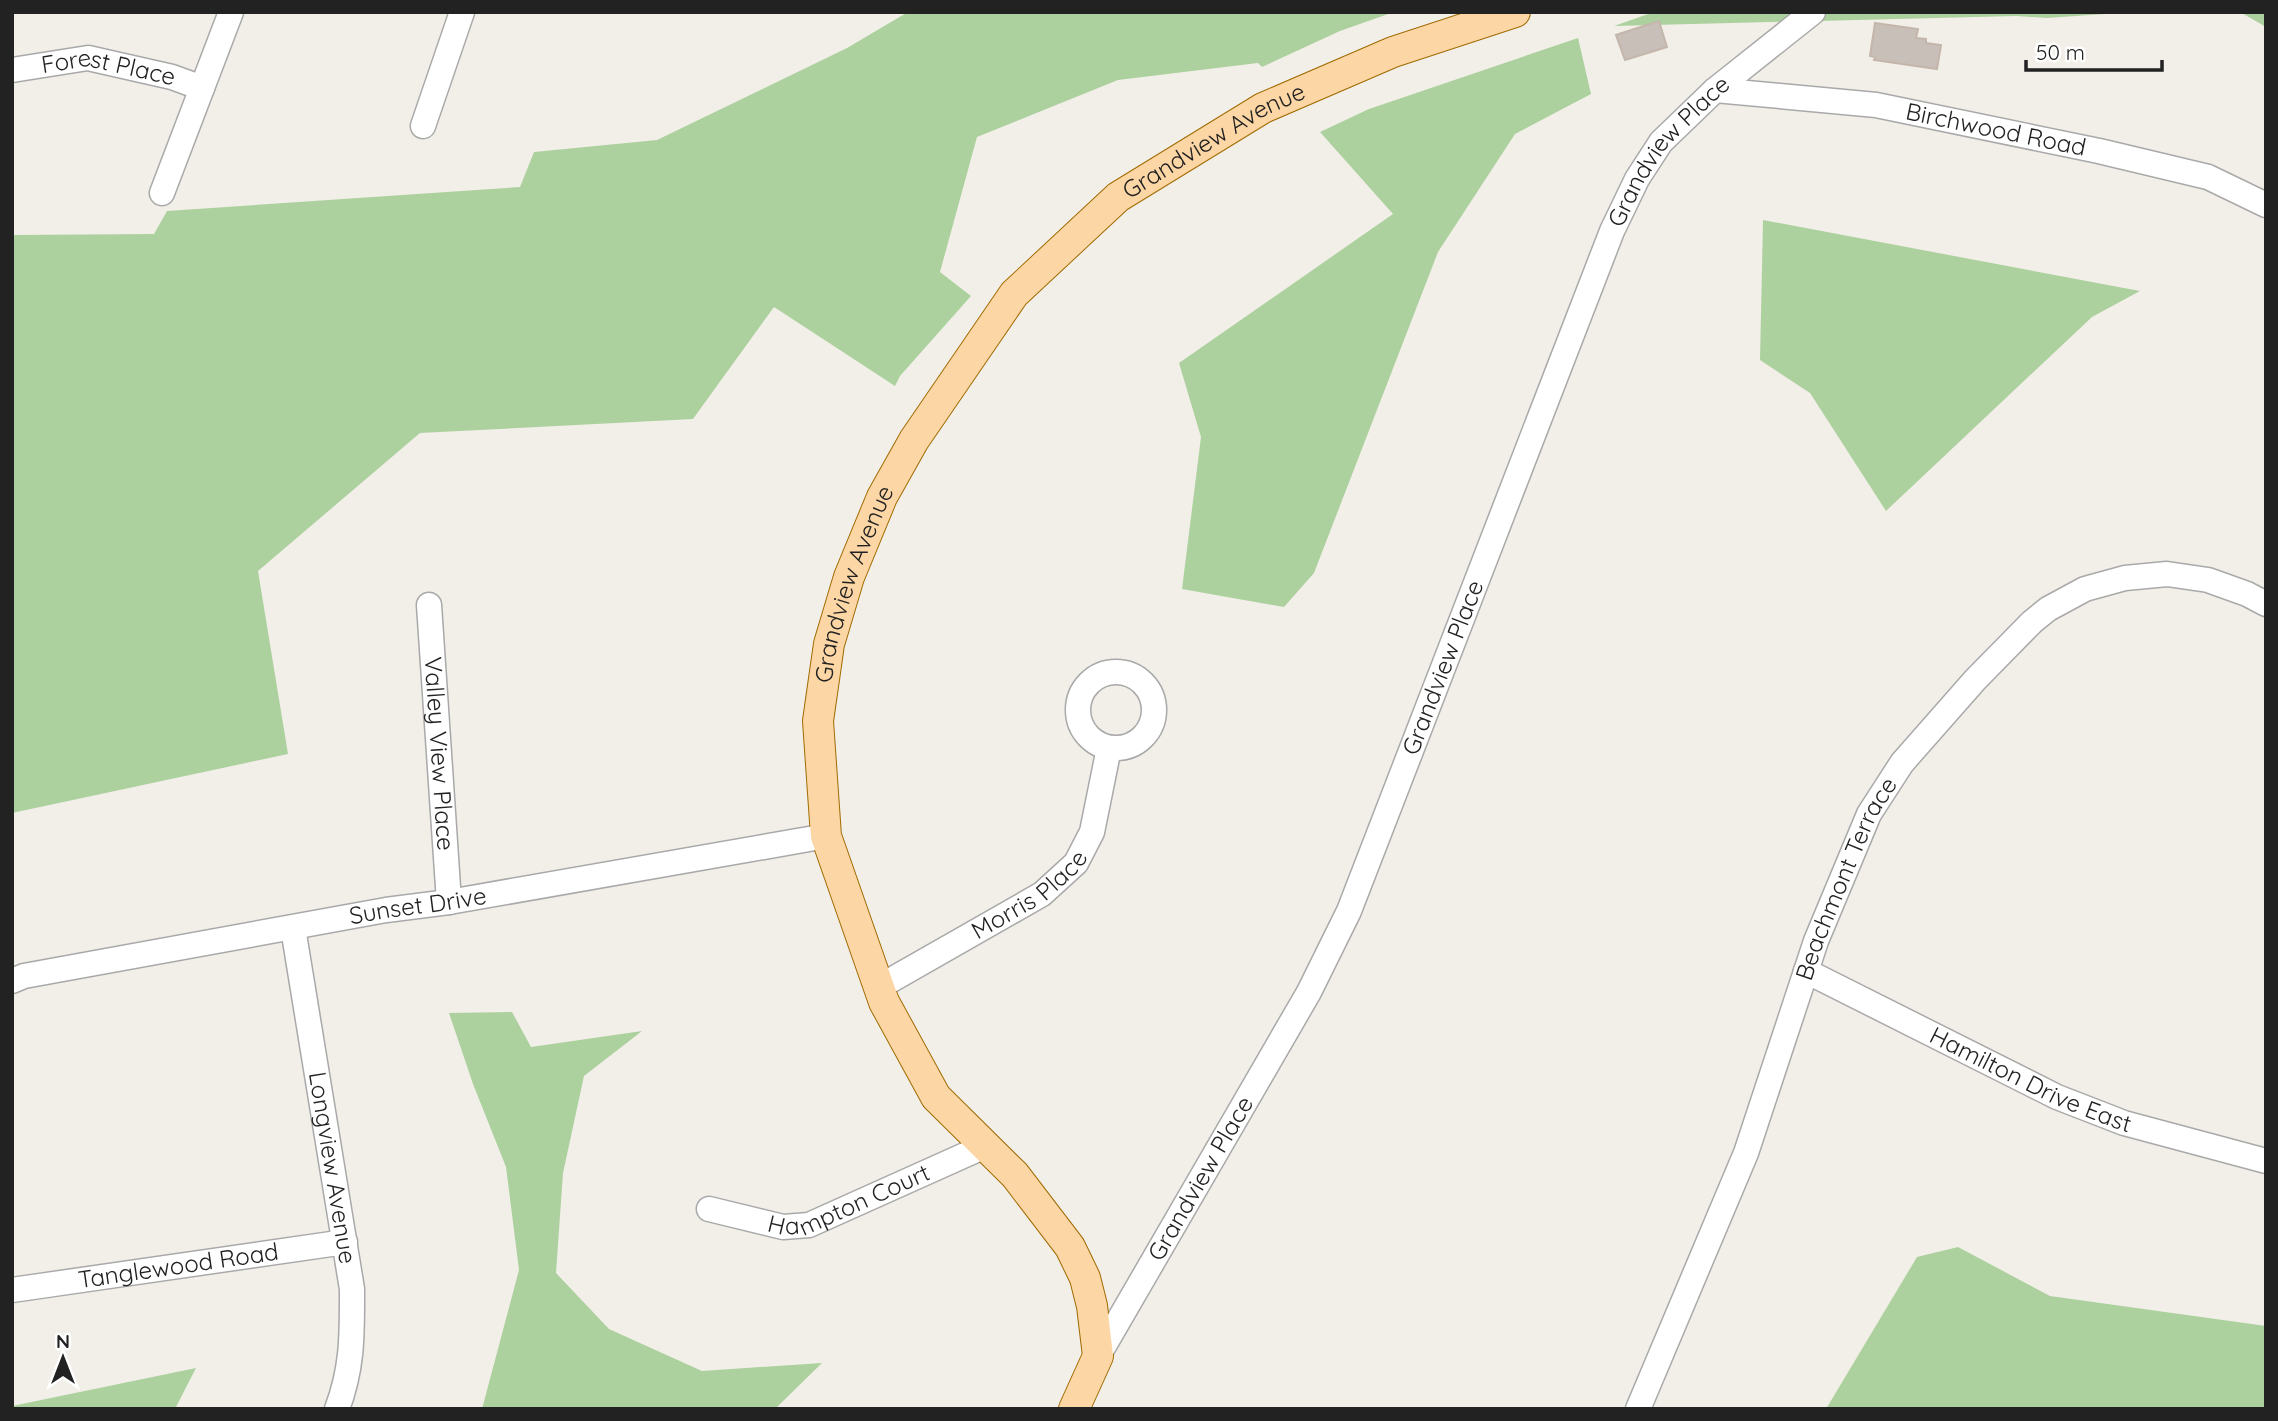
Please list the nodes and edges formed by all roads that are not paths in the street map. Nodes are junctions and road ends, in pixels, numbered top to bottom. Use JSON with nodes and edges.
{"nodes":[{"id":1,"x":231,"y":12,"type":"edge"},
{"id":2,"x":462,"y":12,"type":"edge"},
{"id":3,"x":1515,"y":12,"type":"edge"},
{"id":4,"x":1813,"y":12,"type":"edge"},
{"id":5,"x":12,"y":70,"type":"edge"},
{"id":6,"x":202,"y":88,"type":"junction"},
{"id":7,"x":1715,"y":90,"type":"junction"},
{"id":8,"x":423,"y":126,"type":"dead end"},
{"id":9,"x":162,"y":193,"type":"dead end"},
{"id":10,"x":2266,"y":205,"type":"edge"},
{"id":11,"x":2266,"y":604,"type":"edge"},
{"id":12,"x":429,"y":605,"type":"dead end"},
{"id":13,"x":1109,"y":748,"type":"dead end"},
{"id":14,"x":826,"y":836,"type":"junction"},
{"id":15,"x":449,"y":902,"type":"junction"},
{"id":16,"x":293,"y":928,"type":"junction"},
{"id":17,"x":1806,"y":971,"type":"junction"},
{"id":18,"x":12,"y":981,"type":"edge"},
{"id":19,"x":879,"y":987,"type":"junction"},
{"id":20,"x":985,"y":1146,"type":"junction"},
{"id":21,"x":2266,"y":1161,"type":"edge"},
{"id":22,"x":709,"y":1209,"type":"dead end"},
{"id":23,"x":345,"y":1242,"type":"junction"},
{"id":24,"x":12,"y":1290,"type":"edge"},
{"id":25,"x":1098,"y":1356,"type":"junction"},
{"id":26,"x":337,"y":1409,"type":"edge"},
{"id":27,"x":1074,"y":1409,"type":"edge"},
{"id":28,"x":1637,"y":1409,"type":"edge"}],
"edges":[{"from":1,"to":6,"type":"street"},
{"from":2,"to":8,"type":"street"},
{"from":3,"to":14,"type":"main road","name":"Grandview Avenue"},
{"from":4,"to":7,"type":"street","name":"Grandview Place"},
{"from":5,"to":6,"type":"street","name":"Forest Place"},
{"from":6,"to":9,"type":"street"},
{"from":7,"to":10,"type":"street","name":"Birchwood Road"},
{"from":7,"to":25,"type":"street","name":"Grandview Place"},
{"from":11,"to":17,"type":"street","name":"Beachmont Terrace"},
{"from":12,"to":15,"type":"street","name":"Valley View Place"},
{"from":13,"to":19,"type":"street","name":"Morris Place"},
{"from":14,"to":15,"type":"street","name":"Sunset Drive"},
{"from":14,"to":19,"type":"main road","name":"Grandview Avenue"},
{"from":15,"to":16,"type":"street","name":"Sunset Drive"},
{"from":16,"to":18,"type":"street","name":"Sunset Drive"},
{"from":16,"to":23,"type":"street","name":"Longview Avenue"},
{"from":17,"to":21,"type":"street","name":"Hamilton Drive East"},
{"from":17,"to":28,"type":"street","name":"Beachmont Terrace"},
{"from":19,"to":20,"type":"main road","name":"Grandview Avenue"},
{"from":20,"to":22,"type":"street","name":"Hampton Court"},
{"from":20,"to":25,"type":"main road","name":"Grandview Avenue"},
{"from":23,"to":24,"type":"street","name":"Tanglewood Road"},
{"from":23,"to":26,"type":"street","name":"Longview Avenue"},
{"from":25,"to":27,"type":"main road"}]}
